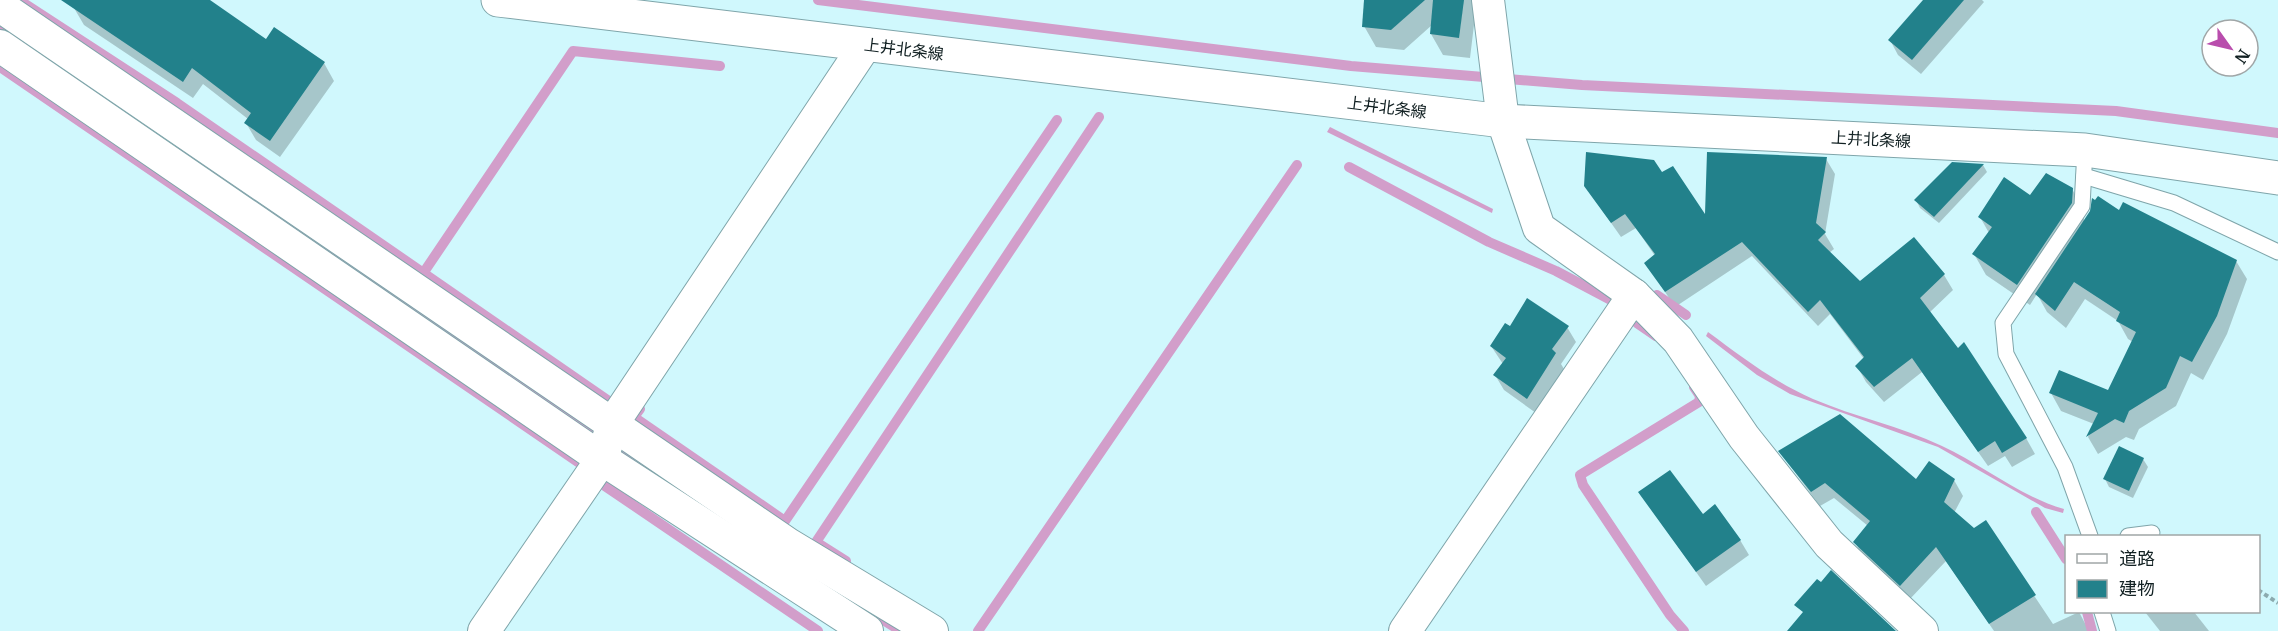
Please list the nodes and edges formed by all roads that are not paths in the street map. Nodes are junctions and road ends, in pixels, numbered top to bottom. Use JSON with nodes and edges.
{"nodes":[{"id":1,"x":498,"y":0,"type":"edge"},
{"id":2,"x":1488,"y":0,"type":"edge"},
{"id":3,"x":0,"y":6,"type":"edge"},
{"id":4,"x":866,"y":44,"type":"junction"},
{"id":5,"x":0,"y":46,"type":"edge"},
{"id":6,"x":1503,"y":121,"type":"junction"},
{"id":7,"x":2084,"y":163,"type":"junction"},
{"id":8,"x":2278,"y":178,"type":"edge"},
{"id":9,"x":2278,"y":252,"type":"edge"},
{"id":10,"x":1634,"y":295,"type":"junction"},
{"id":11,"x":613,"y":423,"type":"junction"},
{"id":12,"x":602,"y":459,"type":"junction"},
{"id":13,"x":2152,"y":533,"type":"dead end"},
{"id":14,"x":2089,"y":535,"type":"edge"},
{"id":15,"x":2140,"y":535,"type":"edge"},
{"id":16,"x":2102,"y":613,"type":"edge"},
{"id":17,"x":483,"y":631,"type":"edge"},
{"id":18,"x":867,"y":631,"type":"edge"},
{"id":19,"x":932,"y":631,"type":"edge"},
{"id":20,"x":1405,"y":631,"type":"edge"},
{"id":21,"x":1922,"y":631,"type":"edge"},
{"id":22,"x":2108,"y":631,"type":"edge"}],
"edges":[{"from":1,"to":4,"type":"main road","name":"上井北条線"},
{"from":2,"to":6,"type":"street"},
{"from":3,"to":11,"type":"street"},
{"from":4,"to":6,"type":"main road","name":"上井北条線"},
{"from":4,"to":11,"type":"street"},
{"from":5,"to":12,"type":"street"},
{"from":6,"to":7,"type":"main road","name":"上井北条線"},
{"from":6,"to":10,"type":"street"},
{"from":7,"to":8,"type":"main road","name":"上井北条線"},
{"from":7,"to":9,"type":"lane"},
{"from":7,"to":14,"type":"lane"},
{"from":10,"to":20,"type":"street"},
{"from":10,"to":21,"type":"street"},
{"from":11,"to":12,"type":"street"},
{"from":11,"to":19,"type":"street"},
{"from":12,"to":17,"type":"street"},
{"from":12,"to":18,"type":"street"},
{"from":13,"to":15,"type":"lane"},
{"from":16,"to":22,"type":"lane"}]}
